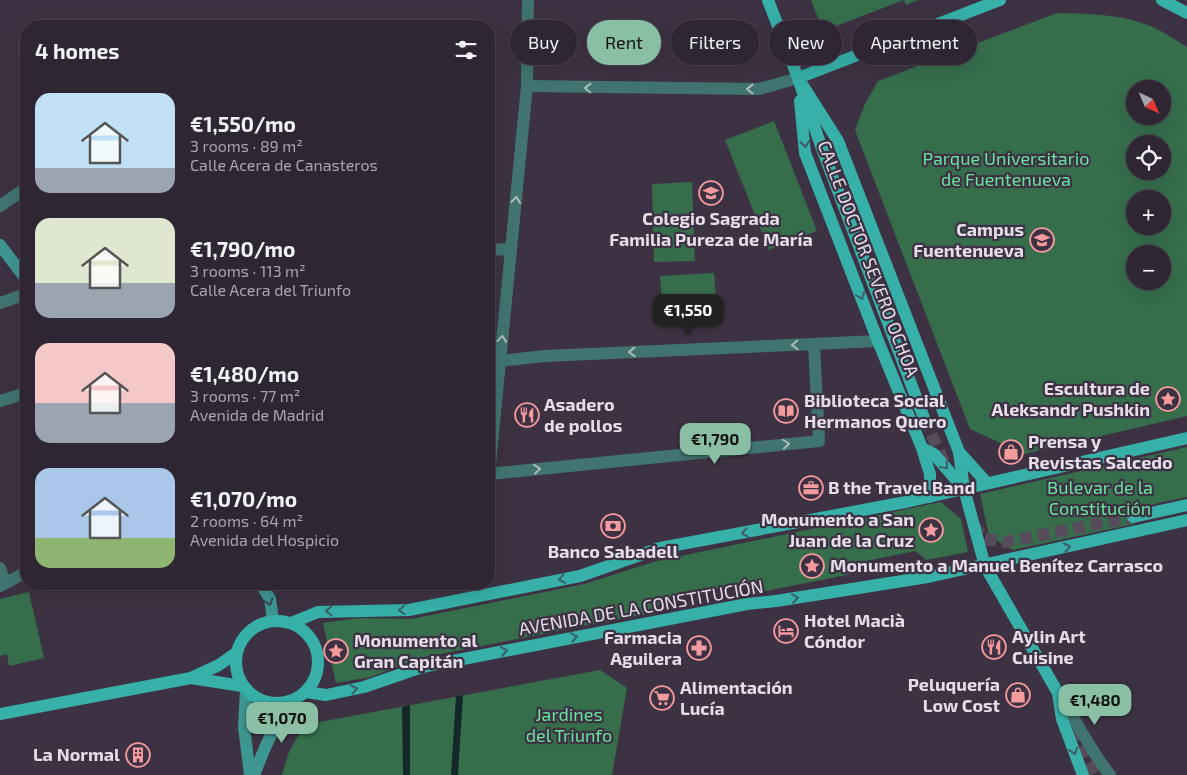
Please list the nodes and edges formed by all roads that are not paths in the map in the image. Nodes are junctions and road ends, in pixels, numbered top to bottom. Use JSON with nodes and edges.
{"nodes":[{"id":1,"x":528,"y":0,"type":"edge"},
{"id":2,"x":768,"y":0,"type":"edge"},
{"id":3,"x":1000,"y":0,"type":"edge"},
{"id":4,"x":1162,"y":0,"type":"edge"},
{"id":5,"x":1187,"y":13,"type":"edge"},
{"id":6,"x":798,"y":78,"type":"junction"},
{"id":7,"x":527,"y":86,"type":"junction"},
{"id":8,"x":20,"y":192,"type":"edge"},
{"id":9,"x":0,"y":206,"type":"edge"},
{"id":10,"x":0,"y":245,"type":"edge"},
{"id":11,"x":511,"y":249,"type":"junction"},
{"id":12,"x":495,"y":250,"type":"edge"},
{"id":13,"x":20,"y":270,"type":"edge"},
{"id":14,"x":20,"y":296,"type":"edge"},
{"id":15,"x":0,"y":303,"type":"edge"},
{"id":16,"x":878,"y":341,"type":"junction"},
{"id":17,"x":814,"y":344,"type":"junction"},
{"id":18,"x":495,"y":354,"type":"edge"},
{"id":19,"x":495,"y":361,"type":"edge"},
{"id":20,"x":20,"y":395,"type":"edge"},
{"id":21,"x":0,"y":401,"type":"edge"},
{"id":22,"x":924,"y":418,"type":"tunnel mouth"},
{"id":23,"x":1187,"y":438,"type":"edge"},
{"id":24,"x":922,"y":448,"type":"junction"},
{"id":25,"x":959,"y":452,"type":"junction"},
{"id":26,"x":495,"y":473,"type":"edge"},
{"id":27,"x":987,"y":483,"type":"junction"},
{"id":28,"x":964,"y":489,"type":"junction"},
{"id":29,"x":930,"y":497,"type":"junction"},
{"id":30,"x":1187,"y":505,"type":"edge"},
{"id":31,"x":1133,"y":517,"type":"tunnel mouth"},
{"id":32,"x":1187,"y":520,"type":"edge"},
{"id":33,"x":985,"y":566,"type":"junction"},
{"id":34,"x":0,"y":568,"type":"edge"},
{"id":35,"x":20,"y":575,"type":"edge"},
{"id":36,"x":3,"y":584,"type":"edge"},
{"id":37,"x":265,"y":590,"type":"edge"},
{"id":38,"x":273,"y":621,"type":"junction"},
{"id":39,"x":291,"y":623,"type":"junction"},
{"id":40,"x":237,"y":652,"type":"junction"},
{"id":41,"x":191,"y":678,"type":"junction"},
{"id":42,"x":244,"y":688,"type":"junction"},
{"id":43,"x":306,"y":692,"type":"junction"},
{"id":44,"x":1058,"y":693,"type":"junction"},
{"id":45,"x":292,"y":702,"type":"junction"},
{"id":46,"x":0,"y":714,"type":"edge"},
{"id":47,"x":250,"y":775,"type":"edge"},
{"id":48,"x":254,"y":775,"type":"edge"},
{"id":49,"x":1082,"y":775,"type":"edge"},
{"id":50,"x":1110,"y":775,"type":"edge"}],
"edges":[{"from":1,"to":7,"type":"street"},
{"from":2,"to":6,"type":"main road","name":"CALLE DOCTOR SEVERO OCHOA"},
{"from":3,"to":6,"type":"main road"},
{"from":4,"to":5,"type":"main road"},
{"from":6,"to":7,"type":"street","one_way":true},
{"from":6,"to":16,"type":"main road","name":"CALLE DOCTOR SEVERO OCHOA","one_way":true},
{"from":6,"to":22,"type":"main road","name":"CALLE DOCTOR SEVERO OCHOA"},
{"from":6,"to":25,"type":"main road","name":"CALLE DOCTOR SEVERO OCHOA"},
{"from":11,"to":7,"type":"street","one_way":true},
{"from":8,"to":9,"type":"street"},
{"from":10,"to":13,"type":"main road"},
{"from":11,"to":12,"type":"street"},
{"from":18,"to":11,"type":"street","one_way":true},
{"from":14,"to":15,"type":"street"},
{"from":16,"to":17,"type":"street"},
{"from":16,"to":24,"type":"main road","name":"CALLE DOCTOR SEVERO OCHOA"},
{"from":17,"to":19,"type":"street","one_way":true},
{"from":26,"to":17,"type":"street","one_way":true},
{"from":20,"to":21,"type":"street"},
{"from":23,"to":27,"type":"main road"},
{"from":24,"to":28,"type":"main road","one_way":true},
{"from":24,"to":29,"type":"main road","name":"CALLE DOCTOR SEVERO OCHOA"},
{"from":25,"to":27,"type":"main road","name":"CALLE DOCTOR SEVERO OCHOA"},
{"from":25,"to":28,"type":"main road","name":"CALLE DOCTOR SEVERO OCHOA"},
{"from":27,"to":28,"type":"main road"},
{"from":28,"to":29,"type":"main road"},
{"from":28,"to":33,"type":"main road"},
{"from":29,"to":39,"type":"main road","one_way":true},
{"from":30,"to":31,"type":"main road"},
{"from":33,"to":32,"type":"main road","name":"AVENIDA DE LA CONSTITUCIÓN","one_way":true},
{"from":43,"to":33,"type":"main road","name":"AVENIDA DE LA CONSTITUCIÓN","one_way":true},
{"from":33,"to":44,"type":"main road"},
{"from":34,"to":36,"type":"street"},
{"from":35,"to":36,"type":"street"},
{"from":37,"to":38,"type":"main road","one_way":true},
{"from":38,"to":39,"type":"main road"},
{"from":38,"to":40,"type":"main road"},
{"from":39,"to":43,"type":"main road"},
{"from":40,"to":41,"type":"main road"},
{"from":40,"to":42,"type":"main road"},
{"from":41,"to":42,"type":"main road"},
{"from":41,"to":46,"type":"main road"},
{"from":42,"to":45,"type":"main road"},
{"from":42,"to":47,"type":"main road"},
{"from":43,"to":45,"type":"main road"},
{"from":44,"to":49,"type":"main road","one_way":true},
{"from":44,"to":50,"type":"street"},
{"from":45,"to":48,"type":"main road"}]}
